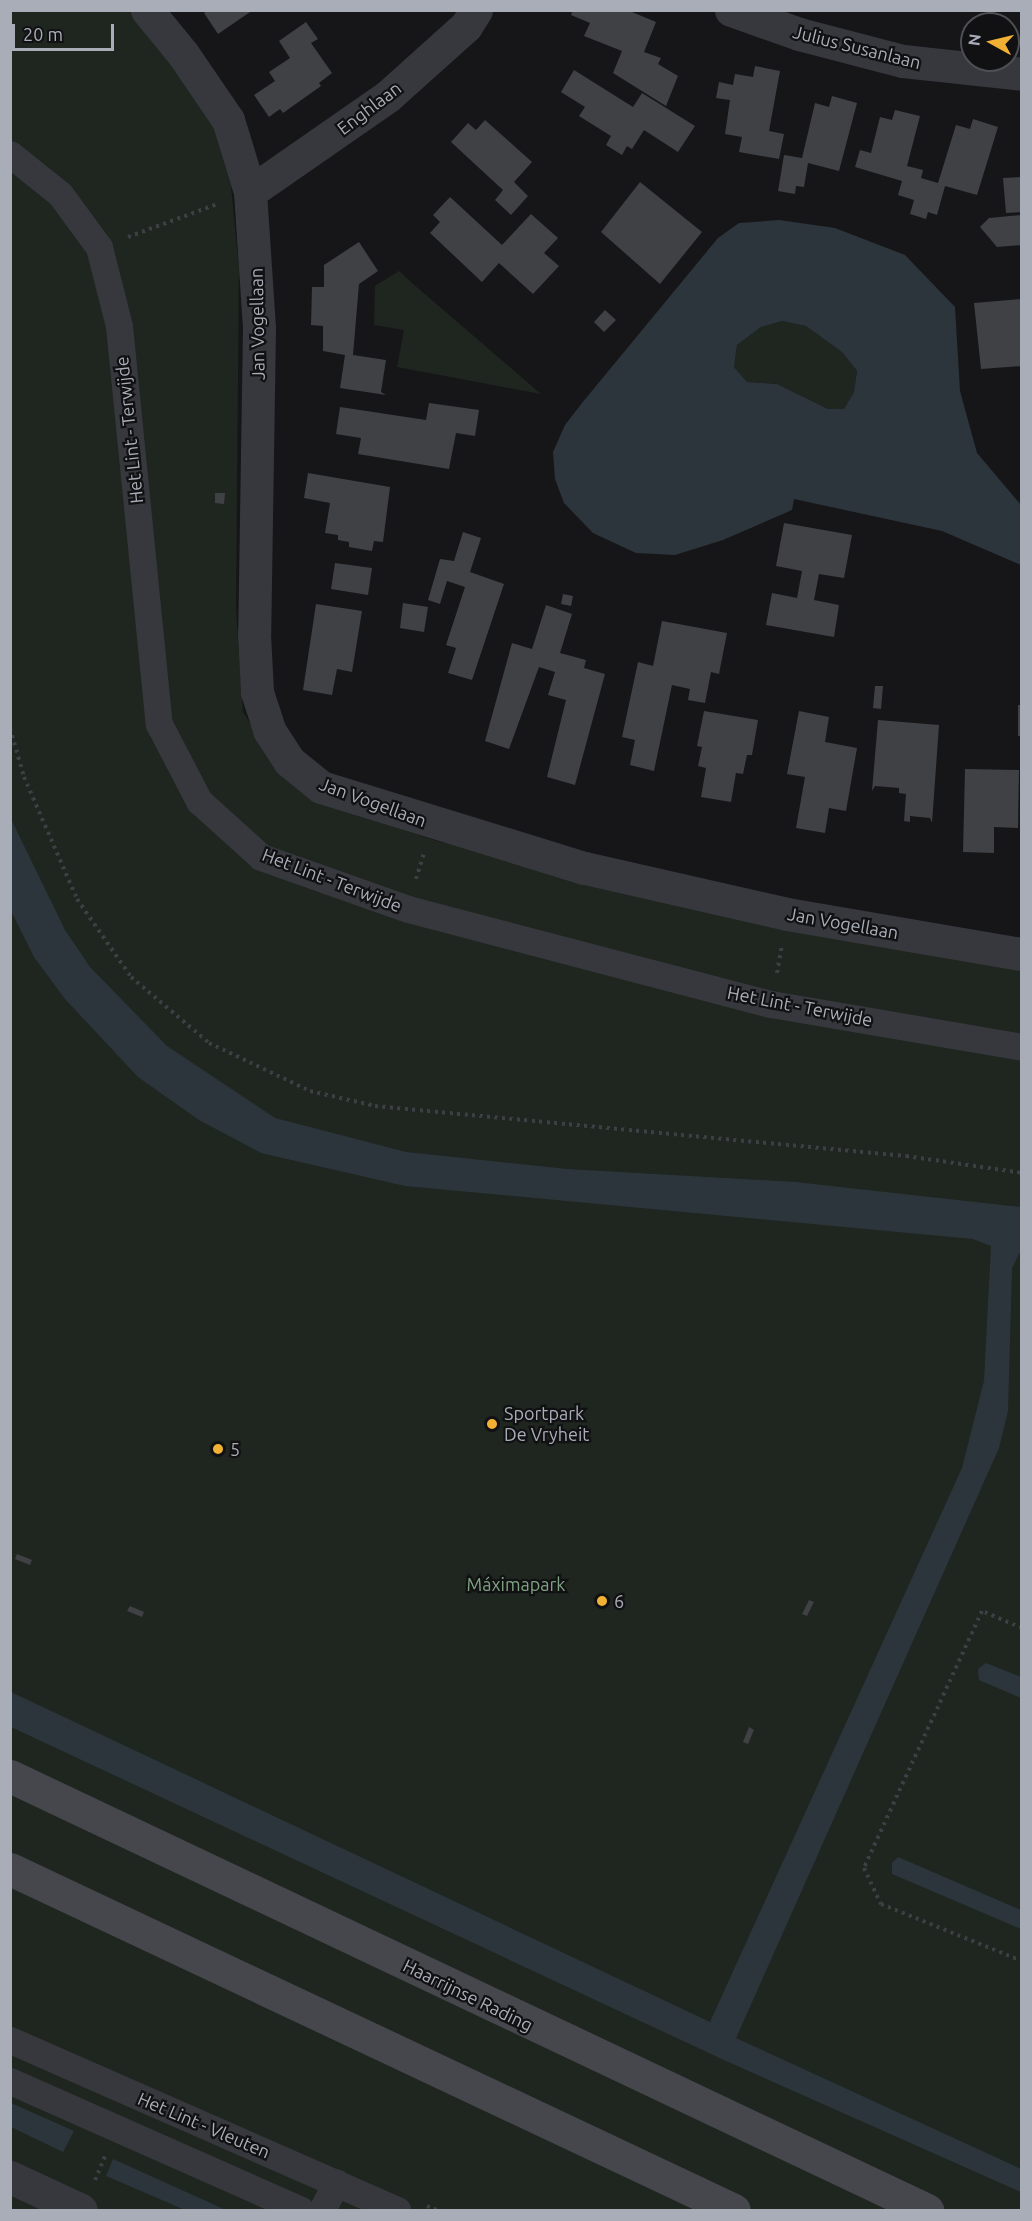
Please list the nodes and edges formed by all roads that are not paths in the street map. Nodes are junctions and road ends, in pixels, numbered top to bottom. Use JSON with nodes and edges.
{"nodes":[{"id":1,"x":147,"y":10,"type":"edge"},
{"id":2,"x":476,"y":10,"type":"edge"},
{"id":3,"x":731,"y":10,"type":"edge"},
{"id":4,"x":1022,"y":74,"type":"edge"},
{"id":5,"x":10,"y":154,"type":"edge"},
{"id":6,"x":250,"y":192,"type":"junction"},
{"id":7,"x":1022,"y":954,"type":"edge"},
{"id":8,"x":1022,"y":1047,"type":"edge"},
{"id":9,"x":10,"y":1776,"type":"edge"},
{"id":10,"x":10,"y":1869,"type":"edge"},
{"id":11,"x":10,"y":2040,"type":"edge"},
{"id":12,"x":10,"y":2082,"type":"edge"},
{"id":13,"x":124,"y":2091,"type":"junction"},
{"id":14,"x":117,"y":2129,"type":"junction"},
{"id":15,"x":10,"y":2177,"type":"edge"},
{"id":16,"x":336,"y":2182,"type":"junction"},
{"id":17,"x":86,"y":2200,"type":"edge"},
{"id":18,"x":301,"y":2211,"type":"edge"},
{"id":19,"x":322,"y":2211,"type":"edge"},
{"id":20,"x":397,"y":2211,"type":"edge"},
{"id":21,"x":734,"y":2211,"type":"edge"},
{"id":22,"x":927,"y":2211,"type":"edge"}],
"edges":[{"from":1,"to":6,"type":"street","name":"Jan Vogellaan"},
{"from":2,"to":6,"type":"street","name":"Enghlaan"},
{"from":3,"to":4,"type":"street","name":"Julius Susanlaan"},
{"from":5,"to":8,"type":"street","name":"Het Lint - Terwijde"},
{"from":6,"to":7,"type":"street","name":"Jan Vogellaan"},
{"from":9,"to":22,"type":"main road","name":"Haarrijnse Rading"},
{"from":10,"to":21,"type":"main road"},
{"from":11,"to":13,"type":"street","name":"Het Lint - Vleuten"},
{"from":12,"to":14,"type":"street"},
{"from":13,"to":14,"type":"street"},
{"from":13,"to":16,"type":"street","name":"Het Lint - Vleuten"},
{"from":14,"to":18,"type":"street"},
{"from":15,"to":17,"type":"street"},
{"from":16,"to":19,"type":"street"},
{"from":16,"to":20,"type":"street","name":"Het Lint - Vleuten"}]}
